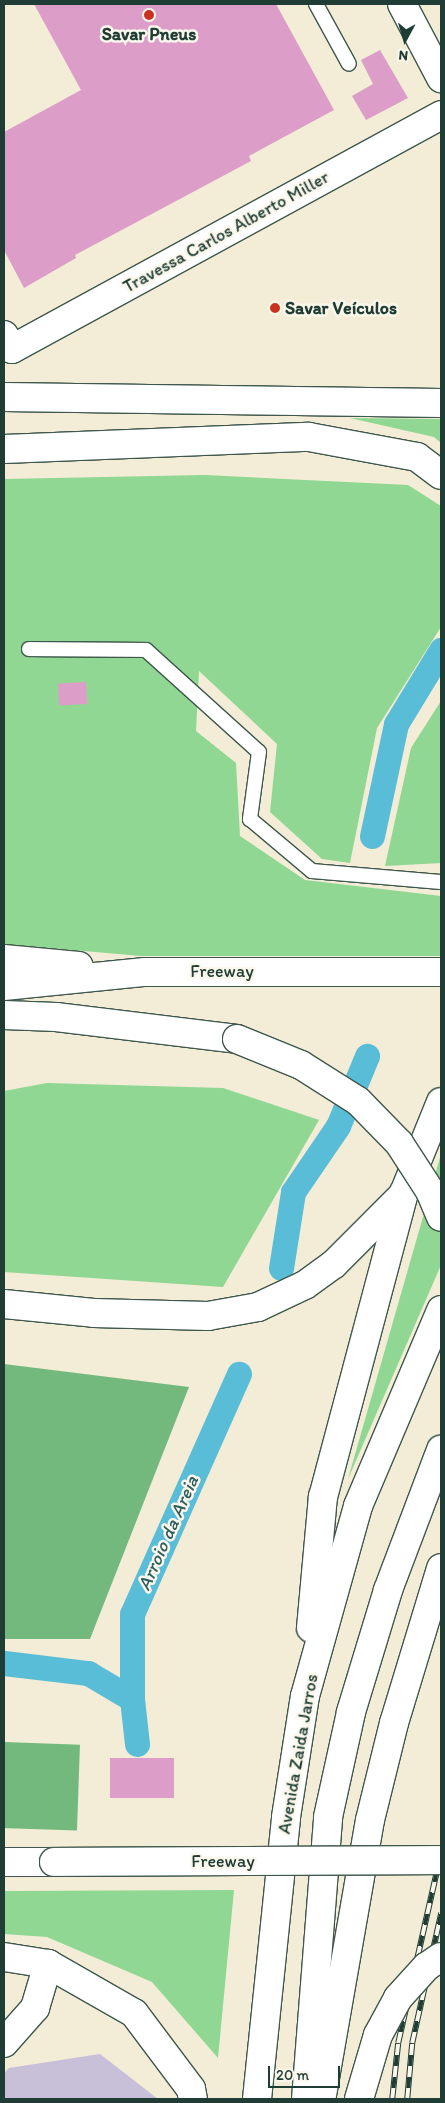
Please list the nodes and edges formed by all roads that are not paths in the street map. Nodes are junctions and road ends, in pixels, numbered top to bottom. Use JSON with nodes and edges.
{"nodes":[{"id":1,"x":316,"y":4,"type":"edge"},
{"id":2,"x":402,"y":4,"type":"edge"},
{"id":3,"x":349,"y":64,"type":"dead end"},
{"id":4,"x":441,"y":78,"type":"edge"},
{"id":5,"x":441,"y":115,"type":"edge"},
{"id":6,"x":8,"y":342,"type":"edge"},
{"id":7,"x":4,"y":397,"type":"edge"},
{"id":8,"x":441,"y":403,"type":"edge"},
{"id":9,"x":4,"y":449,"type":"edge"},
{"id":10,"x":441,"y":475,"type":"edge"},
{"id":11,"x":29,"y":649,"type":"dead end"},
{"id":12,"x":441,"y":882,"type":"edge"},
{"id":13,"x":4,"y":959,"type":"edge"},
{"id":14,"x":145,"y":972,"type":"junction"},
{"id":15,"x":441,"y":972,"type":"edge"},
{"id":16,"x":4,"y":986,"type":"edge"},
{"id":17,"x":4,"y":1014,"type":"edge"},
{"id":18,"x":441,"y":1102,"type":"edge"},
{"id":19,"x":404,"y":1193,"type":"junction"},
{"id":20,"x":441,"y":1217,"type":"edge"},
{"id":21,"x":4,"y":1304,"type":"edge"},
{"id":22,"x":441,"y":1310,"type":"edge"},
{"id":23,"x":441,"y":1450,"type":"edge"},
{"id":24,"x":441,"y":1568,"type":"edge"},
{"id":25,"x":305,"y":1696,"type":"junction"},
{"id":26,"x":441,"y":1860,"type":"edge"},
{"id":27,"x":4,"y":1862,"type":"edge"},
{"id":28,"x":4,"y":1957,"type":"edge"},
{"id":29,"x":441,"y":1957,"type":"edge"},
{"id":30,"x":48,"y":1964,"type":"junction"},
{"id":31,"x":4,"y":2043,"type":"edge"},
{"id":32,"x":194,"y":2099,"type":"edge"},
{"id":33,"x":257,"y":2099,"type":"edge"},
{"id":34,"x":306,"y":2099,"type":"edge"},
{"id":35,"x":321,"y":2099,"type":"edge"},
{"id":36,"x":359,"y":2099,"type":"edge"}],
"edges":[{"from":1,"to":3,"type":"lane"},
{"from":2,"to":4,"type":"main road"},
{"from":5,"to":6,"type":"main road","name":"Travessa Carlos Alberto Miller"},
{"from":7,"to":8,"type":"main road"},
{"from":9,"to":10,"type":"main road"},
{"from":11,"to":12,"type":"lane"},
{"from":13,"to":14,"type":"main road"},
{"from":14,"to":15,"type":"main road","name":"Freeway"},
{"from":14,"to":16,"type":"main road","name":"Freeway"},
{"from":17,"to":20,"type":"main road","bridge":true},
{"from":18,"to":19,"type":"main road"},
{"from":19,"to":21,"type":"main road"},
{"from":19,"to":25,"type":"main road"},
{"from":22,"to":25,"type":"main road","name":"Avenida Zaida Jarros"},
{"from":23,"to":34,"type":"main road"},
{"from":24,"to":35,"type":"main road"},
{"from":25,"to":33,"type":"main road","name":"Avenida Zaida Jarros"},
{"from":26,"to":27,"type":"main road","name":"Freeway","bridge":true},
{"from":28,"to":30,"type":"main road"},
{"from":29,"to":36,"type":"main road","bridge":true},
{"from":30,"to":31,"type":"main road"},
{"from":30,"to":32,"type":"main road"}]}
